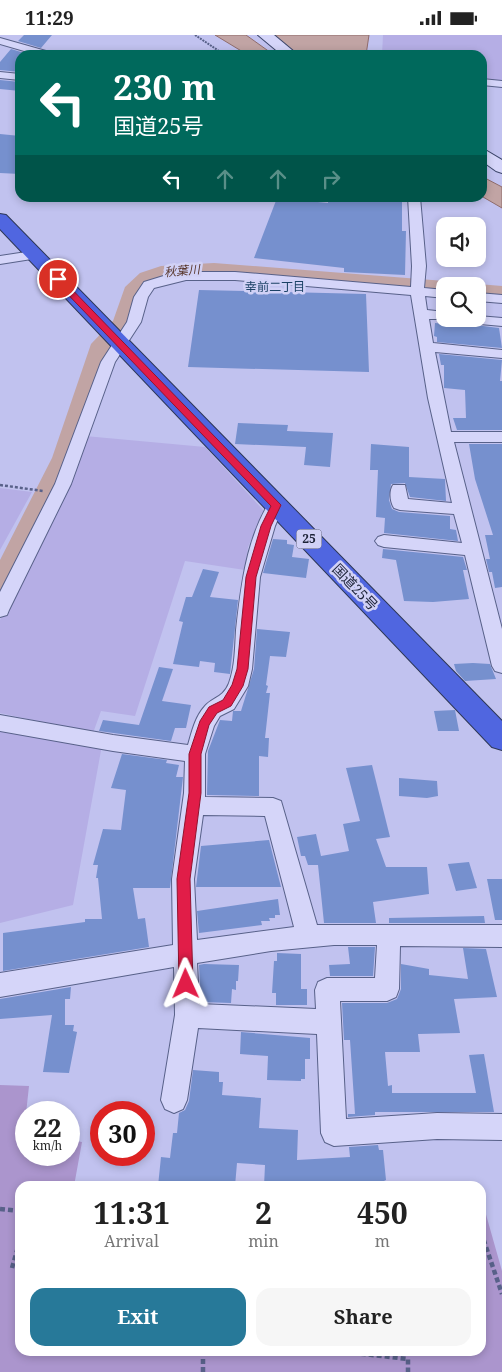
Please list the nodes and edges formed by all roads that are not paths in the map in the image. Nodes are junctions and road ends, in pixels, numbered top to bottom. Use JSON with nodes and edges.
{"nodes":[{"id":1,"x":265,"y":35,"type":"edge"},
{"id":2,"x":0,"y":41,"type":"edge"},
{"id":3,"x":32,"y":50,"type":"edge"},
{"id":4,"x":284,"y":50,"type":"edge"},
{"id":5,"x":0,"y":75,"type":"edge"},
{"id":6,"x":15,"y":76,"type":"edge"},
{"id":7,"x":487,"y":82,"type":"edge"},
{"id":8,"x":502,"y":84,"type":"edge"},
{"id":9,"x":487,"y":157,"type":"edge"},
{"id":10,"x":502,"y":168,"type":"edge"},
{"id":11,"x":414,"y":202,"type":"edge"},
{"id":12,"x":0,"y":219,"type":"edge"},
{"id":13,"x":34,"y":255,"type":"junction"},
{"id":14,"x":0,"y":260,"type":"edge"},
{"id":15,"x":418,"y":285,"type":"junction"},
{"id":16,"x":436,"y":291,"type":"edge"},
{"id":17,"x":486,"y":298,"type":"edge"},
{"id":18,"x":502,"y":299,"type":"edge"},
{"id":19,"x":421,"y":314,"type":"junction"},
{"id":20,"x":436,"y":316,"type":"edge"},
{"id":21,"x":486,"y":320,"type":"edge"},
{"id":22,"x":502,"y":322,"type":"edge"},
{"id":23,"x":113,"y":336,"type":"junction"},
{"id":24,"x":427,"y":347,"type":"junction"},
{"id":25,"x":502,"y":354,"type":"edge"},
{"id":26,"x":444,"y":437,"type":"junction"},
{"id":27,"x":502,"y":437,"type":"edge"},
{"id":28,"x":399,"y":489,"type":"dead end"},
{"id":29,"x":276,"y":505,"type":"junction"},
{"id":30,"x":461,"y":509,"type":"junction"},
{"id":31,"x":384,"y":541,"type":"dead end"},
{"id":32,"x":472,"y":551,"type":"junction"},
{"id":33,"x":0,"y":610,"type":"edge"},
{"id":34,"x":502,"y":666,"type":"edge"},
{"id":35,"x":0,"y":723,"type":"edge"},
{"id":36,"x":502,"y":739,"type":"edge"},
{"id":37,"x":195,"y":754,"type":"junction"},
{"id":38,"x":194,"y":807,"type":"junction"},
{"id":39,"x":389,"y":934,"type":"junction"},
{"id":40,"x":308,"y":936,"type":"junction"},
{"id":41,"x":502,"y":936,"type":"edge"},
{"id":42,"x":185,"y":953,"type":"junction"},
{"id":43,"x":0,"y":985,"type":"edge"},
{"id":44,"x":187,"y":1015,"type":"junction"},
{"id":45,"x":328,"y":1022,"type":"junction"},
{"id":46,"x":174,"y":1101,"type":"dead end"},
{"id":47,"x":502,"y":1127,"type":"edge"}],
"edges":[{"from":1,"to":4,"type":"main road"},
{"from":2,"to":3,"type":"street"},
{"from":5,"to":6,"type":"street"},
{"from":7,"to":8,"type":"street"},
{"from":9,"to":10,"type":"main road"},
{"from":11,"to":15,"type":"street"},
{"from":12,"to":13,"type":"highway","name":"国道25号","number":"25"},
{"from":13,"to":14,"type":"street"},
{"from":13,"to":23,"type":"highway","name":"国道25号","number":"25"},
{"from":15,"to":16,"type":"street"},
{"from":15,"to":19,"type":"street"},
{"from":15,"to":23,"type":"street"},
{"from":17,"to":18,"type":"street"},
{"from":19,"to":20,"type":"street"},
{"from":19,"to":24,"type":"street"},
{"from":21,"to":22,"type":"street"},
{"from":23,"to":29,"type":"highway","name":"国道25号","number":"25"},
{"from":23,"to":33,"type":"street"},
{"from":24,"to":25,"type":"street"},
{"from":24,"to":26,"type":"street"},
{"from":26,"to":27,"type":"street"},
{"from":26,"to":30,"type":"street"},
{"from":28,"to":30,"type":"street"},
{"from":29,"to":36,"type":"highway","name":"国道25号","number":"25"},
{"from":29,"to":37,"type":"street"},
{"from":30,"to":32,"type":"street"},
{"from":31,"to":32,"type":"street"},
{"from":32,"to":34,"type":"street"},
{"from":35,"to":37,"type":"street"},
{"from":37,"to":38,"type":"street"},
{"from":38,"to":40,"type":"street"},
{"from":38,"to":42,"type":"street"},
{"from":39,"to":40,"type":"street"},
{"from":39,"to":41,"type":"street"},
{"from":39,"to":45,"type":"street"},
{"from":40,"to":42,"type":"street"},
{"from":42,"to":43,"type":"street"},
{"from":42,"to":44,"type":"street"},
{"from":44,"to":45,"type":"street"},
{"from":44,"to":46,"type":"street"},
{"from":45,"to":47,"type":"street"}]}
